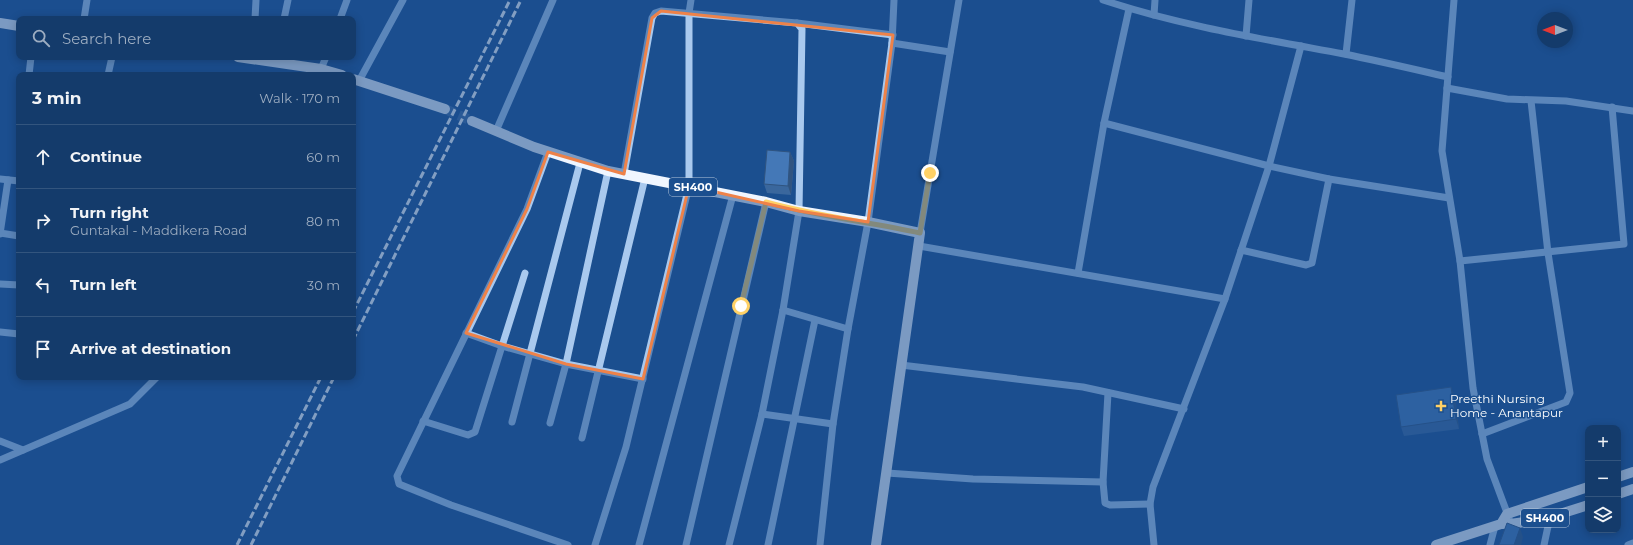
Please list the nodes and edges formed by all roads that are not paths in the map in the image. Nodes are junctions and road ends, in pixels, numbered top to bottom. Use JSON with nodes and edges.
{"nodes":[{"id":1,"x":87,"y":0,"type":"edge"},
{"id":2,"x":256,"y":0,"type":"edge"},
{"id":3,"x":288,"y":0,"type":"edge"},
{"id":4,"x":347,"y":0,"type":"edge"},
{"id":5,"x":403,"y":0,"type":"edge"},
{"id":6,"x":553,"y":0,"type":"edge"},
{"id":7,"x":691,"y":0,"type":"edge"},
{"id":8,"x":894,"y":0,"type":"edge"},
{"id":9,"x":959,"y":0,"type":"edge"},
{"id":10,"x":1103,"y":0,"type":"edge"},
{"id":11,"x":1155,"y":0,"type":"edge"},
{"id":12,"x":1250,"y":0,"type":"edge"},
{"id":13,"x":1352,"y":0,"type":"edge"},
{"id":14,"x":1454,"y":0,"type":"edge"},
{"id":15,"x":1128,"y":9,"type":"junction"},
{"id":16,"x":688,"y":13,"type":"junction"},
{"id":17,"x":1154,"y":15,"type":"junction"},
{"id":18,"x":84,"y":16,"type":"edge"},
{"id":19,"x":255,"y":16,"type":"edge"},
{"id":20,"x":285,"y":16,"type":"edge"},
{"id":21,"x":341,"y":16,"type":"edge"},
{"id":22,"x":0,"y":23,"type":"edge"},
{"id":23,"x":797,"y":23,"type":"junction"},
{"id":24,"x":16,"y":26,"type":"edge"},
{"id":25,"x":893,"y":35,"type":"junction"},
{"id":26,"x":1246,"y":36,"type":"junction"},
{"id":27,"x":892,"y":44,"type":"junction"},
{"id":28,"x":1301,"y":46,"type":"junction"},
{"id":29,"x":950,"y":52,"type":"junction"},
{"id":30,"x":1346,"y":54,"type":"junction"},
{"id":31,"x":31,"y":60,"type":"edge"},
{"id":32,"x":111,"y":60,"type":"edge"},
{"id":33,"x":274,"y":60,"type":"edge"},
{"id":34,"x":325,"y":60,"type":"edge"},
{"id":35,"x":321,"y":69,"type":"junction"},
{"id":36,"x":29,"y":72,"type":"edge"},
{"id":37,"x":109,"y":72,"type":"edge"},
{"id":38,"x":332,"y":72,"type":"edge"},
{"id":39,"x":1448,"y":77,"type":"junction"},
{"id":40,"x":356,"y":80,"type":"edge"},
{"id":41,"x":1447,"y":88,"type":"junction"},
{"id":42,"x":1531,"y":101,"type":"junction"},
{"id":43,"x":1612,"y":107,"type":"junction"},
{"id":44,"x":445,"y":109,"type":"tunnel mouth"},
{"id":45,"x":1633,"y":111,"type":"edge"},
{"id":46,"x":472,"y":122,"type":"tunnel mouth"},
{"id":47,"x":1104,"y":123,"type":"junction"},
{"id":48,"x":496,"y":131,"type":"junction"},
{"id":49,"x":548,"y":152,"type":"junction"},
{"id":50,"x":580,"y":163,"type":"junction"},
{"id":51,"x":1269,"y":166,"type":"junction"},
{"id":52,"x":608,"y":171,"type":"junction"},
{"id":53,"x":624,"y":174,"type":"junction"},
{"id":54,"x":645,"y":178,"type":"junction"},
{"id":55,"x":0,"y":179,"type":"edge"},
{"id":56,"x":1329,"y":179,"type":"junction"},
{"id":57,"x":8,"y":180,"type":"junction"},
{"id":58,"x":16,"y":181,"type":"edge"},
{"id":59,"x":689,"y":186,"type":"junction"},
{"id":60,"x":733,"y":195,"type":"junction"},
{"id":61,"x":1449,"y":198,"type":"junction"},
{"id":62,"x":766,"y":202,"type":"junction"},
{"id":63,"x":799,"y":211,"type":"junction"},
{"id":64,"x":868,"y":222,"type":"junction"},
{"id":65,"x":920,"y":233,"type":"junction"},
{"id":66,"x":0,"y":234,"type":"edge"},
{"id":67,"x":16,"y":236,"type":"edge"},
{"id":68,"x":918,"y":246,"type":"junction"},
{"id":69,"x":1241,"y":250,"type":"junction"},
{"id":70,"x":1548,"y":253,"type":"junction"},
{"id":71,"x":1460,"y":261,"type":"junction"},
{"id":72,"x":525,"y":273,"type":"dead end"},
{"id":73,"x":1078,"y":273,"type":"junction"},
{"id":74,"x":0,"y":284,"type":"edge"},
{"id":75,"x":16,"y":285,"type":"edge"},
{"id":76,"x":1225,"y":299,"type":"junction"},
{"id":77,"x":783,"y":310,"type":"junction"},
{"id":78,"x":815,"y":320,"type":"junction"},
{"id":79,"x":848,"y":329,"type":"junction"},
{"id":80,"x":0,"y":332,"type":"edge"},
{"id":81,"x":466,"y":333,"type":"junction"},
{"id":82,"x":16,"y":334,"type":"edge"},
{"id":83,"x":502,"y":346,"type":"junction"},
{"id":84,"x":530,"y":354,"type":"junction"},
{"id":85,"x":566,"y":364,"type":"junction"},
{"id":86,"x":901,"y":365,"type":"junction"},
{"id":87,"x":598,"y":371,"type":"junction"},
{"id":88,"x":643,"y":379,"type":"junction"},
{"id":89,"x":153,"y":380,"type":"edge"},
{"id":90,"x":1108,"y":393,"type":"junction"},
{"id":91,"x":1184,"y":409,"type":"junction"},
{"id":92,"x":762,"y":414,"type":"junction"},
{"id":93,"x":794,"y":418,"type":"junction"},
{"id":94,"x":422,"y":421,"type":"junction"},
{"id":95,"x":512,"y":422,"type":"dead end"},
{"id":96,"x":550,"y":423,"type":"dead end"},
{"id":97,"x":833,"y":424,"type":"junction"},
{"id":98,"x":1482,"y":434,"type":"junction"},
{"id":99,"x":582,"y":438,"type":"dead end"},
{"id":100,"x":0,"y":441,"type":"edge"},
{"id":101,"x":23,"y":450,"type":"junction"},
{"id":102,"x":0,"y":460,"type":"edge"},
{"id":103,"x":1633,"y":472,"type":"edge"},
{"id":104,"x":887,"y":473,"type":"junction"},
{"id":105,"x":1621,"y":476,"type":"edge"},
{"id":106,"x":1103,"y":482,"type":"junction"},
{"id":107,"x":1585,"y":488,"type":"edge"},
{"id":108,"x":1633,"y":489,"type":"edge"},
{"id":109,"x":1621,"y":493,"type":"edge"},
{"id":110,"x":1150,"y":504,"type":"junction"},
{"id":111,"x":1585,"y":506,"type":"edge"},
{"id":112,"x":1507,"y":514,"type":"junction"},
{"id":113,"x":1550,"y":517,"type":"junction"},
{"id":114,"x":1512,"y":524,"type":"junction"},
{"id":115,"x":1498,"y":525,"type":"junction"},
{"id":116,"x":1633,"y":543,"type":"edge"},
{"id":117,"x":568,"y":545,"type":"edge"},
{"id":118,"x":595,"y":545,"type":"edge"},
{"id":119,"x":639,"y":545,"type":"edge"},
{"id":120,"x":686,"y":545,"type":"edge"},
{"id":121,"x":729,"y":545,"type":"edge"},
{"id":122,"x":768,"y":545,"type":"edge"},
{"id":123,"x":820,"y":545,"type":"edge"},
{"id":124,"x":876,"y":545,"type":"edge"},
{"id":125,"x":1154,"y":545,"type":"edge"},
{"id":126,"x":1436,"y":545,"type":"edge"},
{"id":127,"x":1490,"y":545,"type":"edge"},
{"id":128,"x":1544,"y":545,"type":"edge"},
{"id":129,"x":1628,"y":545,"type":"edge"}],
"edges":[{"from":1,"to":18,"type":"street"},
{"from":2,"to":19,"type":"street"},
{"from":3,"to":20,"type":"street"},
{"from":4,"to":21,"type":"street"},
{"from":5,"to":40,"type":"street"},
{"from":6,"to":48,"type":"street"},
{"from":7,"to":16,"type":"street"},
{"from":8,"to":25,"type":"street"},
{"from":9,"to":29,"type":"street"},
{"from":10,"to":15,"type":"street"},
{"from":11,"to":17,"type":"street"},
{"from":12,"to":26,"type":"street"},
{"from":13,"to":30,"type":"street"},
{"from":14,"to":39,"type":"street"},
{"from":15,"to":17,"type":"street"},
{"from":15,"to":47,"type":"street"},
{"from":16,"to":23,"type":"street"},
{"from":16,"to":53,"type":"street"},
{"from":16,"to":59,"type":"street"},
{"from":17,"to":26,"type":"street"},
{"from":22,"to":24,"type":"main road"},
{"from":23,"to":25,"type":"street"},
{"from":23,"to":63,"type":"street"},
{"from":25,"to":27,"type":"street"},
{"from":26,"to":28,"type":"street"},
{"from":27,"to":29,"type":"street"},
{"from":27,"to":64,"type":"street"},
{"from":28,"to":30,"type":"street"},
{"from":28,"to":51,"type":"street"},
{"from":29,"to":65,"type":"street"},
{"from":30,"to":39,"type":"street"},
{"from":31,"to":36,"type":"street"},
{"from":32,"to":37,"type":"street"},
{"from":33,"to":35,"type":"main road"},
{"from":34,"to":35,"type":"street"},
{"from":35,"to":38,"type":"main road"},
{"from":39,"to":41,"type":"street"},
{"from":40,"to":44,"type":"main road"},
{"from":41,"to":42,"type":"street"},
{"from":41,"to":61,"type":"street"},
{"from":42,"to":43,"type":"street"},
{"from":42,"to":70,"type":"street"},
{"from":43,"to":45,"type":"street"},
{"from":43,"to":70,"type":"street"},
{"from":46,"to":48,"type":"main road","number":"SH400"},
{"from":47,"to":51,"type":"street"},
{"from":47,"to":73,"type":"street"},
{"from":48,"to":49,"type":"main road","number":"SH400"},
{"from":49,"to":50,"type":"main road","number":"SH400"},
{"from":49,"to":81,"type":"street"},
{"from":50,"to":52,"type":"main road","number":"SH400"},
{"from":50,"to":84,"type":"street"},
{"from":51,"to":56,"type":"street"},
{"from":51,"to":69,"type":"street"},
{"from":52,"to":53,"type":"main road","number":"SH400"},
{"from":52,"to":85,"type":"street"},
{"from":53,"to":54,"type":"main road","number":"SH400"},
{"from":54,"to":59,"type":"main road","number":"SH400"},
{"from":54,"to":87,"type":"street"},
{"from":55,"to":57,"type":"street"},
{"from":56,"to":61,"type":"street"},
{"from":56,"to":69,"type":"street"},
{"from":57,"to":58,"type":"street"},
{"from":57,"to":66,"type":"street"},
{"from":59,"to":60,"type":"main road","number":"SH400"},
{"from":59,"to":88,"type":"street"},
{"from":60,"to":62,"type":"main road","number":"SH400"},
{"from":60,"to":119,"type":"street"},
{"from":61,"to":71,"type":"street"},
{"from":62,"to":63,"type":"main road","number":"SH400"},
{"from":62,"to":120,"type":"street"},
{"from":63,"to":64,"type":"main road","number":"SH400"},
{"from":63,"to":77,"type":"street"},
{"from":64,"to":65,"type":"main road","number":"SH400"},
{"from":64,"to":79,"type":"street"},
{"from":65,"to":68,"type":"main road"},
{"from":66,"to":67,"type":"street"},
{"from":68,"to":73,"type":"street"},
{"from":68,"to":86,"type":"main road"},
{"from":69,"to":76,"type":"street"},
{"from":70,"to":71,"type":"street"},
{"from":70,"to":98,"type":"street"},
{"from":71,"to":98,"type":"street"},
{"from":72,"to":83,"type":"street"},
{"from":73,"to":76,"type":"street"},
{"from":74,"to":75,"type":"street"},
{"from":76,"to":91,"type":"street"},
{"from":77,"to":78,"type":"street"},
{"from":77,"to":92,"type":"street"},
{"from":78,"to":79,"type":"street"},
{"from":78,"to":93,"type":"street"},
{"from":79,"to":97,"type":"street"},
{"from":80,"to":82,"type":"street"},
{"from":81,"to":83,"type":"street"},
{"from":81,"to":94,"type":"street"},
{"from":83,"to":84,"type":"street"},
{"from":83,"to":94,"type":"street"},
{"from":84,"to":85,"type":"street"},
{"from":84,"to":95,"type":"street"},
{"from":85,"to":87,"type":"street"},
{"from":85,"to":96,"type":"street"},
{"from":86,"to":90,"type":"street"},
{"from":86,"to":104,"type":"main road"},
{"from":87,"to":88,"type":"street"},
{"from":87,"to":99,"type":"street"},
{"from":88,"to":118,"type":"street"},
{"from":89,"to":101,"type":"street"},
{"from":90,"to":91,"type":"street"},
{"from":90,"to":106,"type":"street"},
{"from":91,"to":110,"type":"street"},
{"from":92,"to":93,"type":"street"},
{"from":92,"to":121,"type":"street"},
{"from":93,"to":97,"type":"street"},
{"from":93,"to":122,"type":"street"},
{"from":94,"to":117,"type":"street"},
{"from":97,"to":123,"type":"street"},
{"from":98,"to":112,"type":"street"},
{"from":100,"to":101,"type":"street"},
{"from":101,"to":102,"type":"street"},
{"from":103,"to":105,"type":"main road"},
{"from":104,"to":106,"type":"street"},
{"from":104,"to":124,"type":"main road"},
{"from":106,"to":110,"type":"street"},
{"from":107,"to":112,"type":"main road","number":"SH400"},
{"from":108,"to":109,"type":"main road"},
{"from":110,"to":125,"type":"street"},
{"from":111,"to":113,"type":"main road","number":"SH400"},
{"from":112,"to":114,"type":"street"},
{"from":112,"to":115,"type":"main road","number":"SH400"},
{"from":113,"to":114,"type":"main road","number":"SH400"},
{"from":113,"to":128,"type":"street"},
{"from":114,"to":115,"type":"main road","number":"SH400"},
{"from":115,"to":126,"type":"main road","number":"SH400"},
{"from":115,"to":127,"type":"street"},
{"from":116,"to":129,"type":"street"}]}
